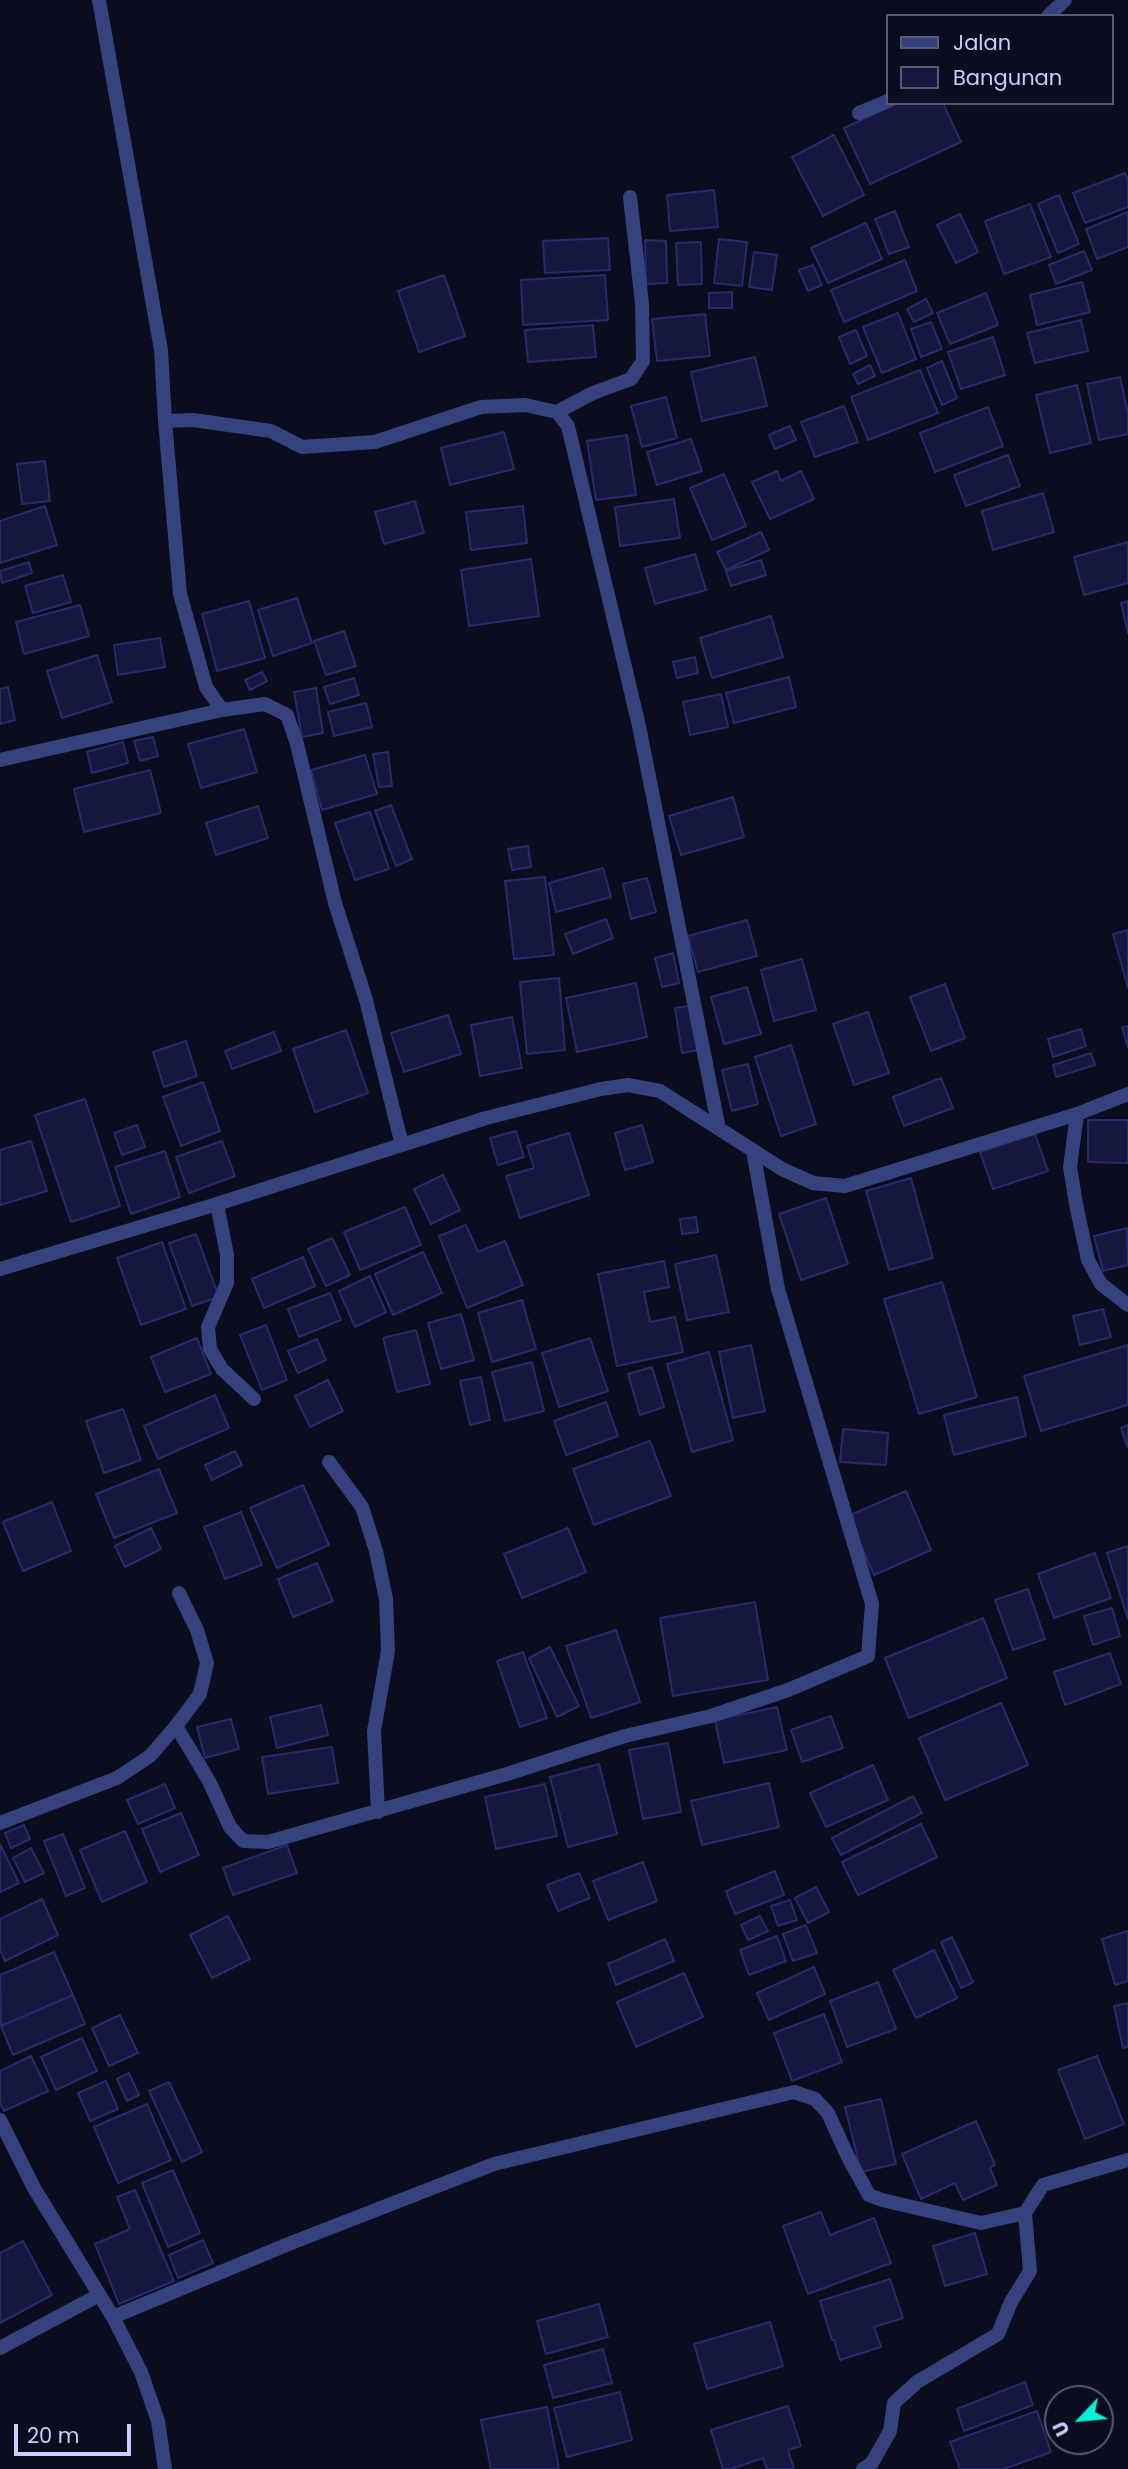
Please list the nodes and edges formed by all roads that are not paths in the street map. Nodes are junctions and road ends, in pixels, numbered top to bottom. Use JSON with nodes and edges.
{"nodes":[{"id":1,"x":99,"y":0,"type":"edge"},
{"id":2,"x":1065,"y":0,"type":"edge"},
{"id":3,"x":1050,"y":14,"type":"edge"},
{"id":4,"x":886,"y":102,"type":"edge"},
{"id":5,"x":859,"y":113,"type":"dead end"},
{"id":6,"x":630,"y":197,"type":"dead end"},
{"id":7,"x":557,"y":412,"type":"junction"},
{"id":8,"x":165,"y":421,"type":"junction"},
{"id":9,"x":222,"y":710,"type":"junction"},
{"id":10,"x":0,"y":760,"type":"edge"},
{"id":11,"x":1128,"y":1094,"type":"edge"},
{"id":12,"x":1077,"y":1114,"type":"junction"},
{"id":13,"x":719,"y":1129,"type":"junction"},
{"id":14,"x":402,"y":1145,"type":"junction"},
{"id":15,"x":753,"y":1151,"type":"junction"},
{"id":16,"x":217,"y":1204,"type":"junction"},
{"id":17,"x":0,"y":1269,"type":"edge"},
{"id":18,"x":1128,"y":1304,"type":"edge"},
{"id":19,"x":254,"y":1399,"type":"dead end"},
{"id":20,"x":329,"y":1462,"type":"dead end"},
{"id":21,"x":178,"y":1593,"type":"dead end"},
{"id":22,"x":176,"y":1726,"type":"junction"},
{"id":23,"x":378,"y":1812,"type":"junction"},
{"id":24,"x":0,"y":1823,"type":"edge"},
{"id":25,"x":0,"y":2120,"type":"edge"},
{"id":26,"x":1128,"y":2160,"type":"edge"},
{"id":27,"x":1025,"y":2213,"type":"junction"},
{"id":28,"x":99,"y":2295,"type":"junction"},
{"id":29,"x":113,"y":2317,"type":"junction"},
{"id":30,"x":0,"y":2348,"type":"edge"},
{"id":31,"x":165,"y":2469,"type":"edge"},
{"id":32,"x":863,"y":2469,"type":"edge"}],
"edges":[{"from":1,"to":8,"type":"street"},
{"from":2,"to":3,"type":"street"},
{"from":4,"to":5,"type":"street"},
{"from":6,"to":7,"type":"street"},
{"from":7,"to":8,"type":"street"},
{"from":7,"to":13,"type":"street"},
{"from":8,"to":9,"type":"street"},
{"from":9,"to":10,"type":"street"},
{"from":9,"to":14,"type":"street"},
{"from":11,"to":12,"type":"street"},
{"from":12,"to":15,"type":"street"},
{"from":12,"to":18,"type":"street"},
{"from":13,"to":14,"type":"street"},
{"from":13,"to":15,"type":"street"},
{"from":14,"to":16,"type":"street"},
{"from":15,"to":23,"type":"street"},
{"from":16,"to":17,"type":"street"},
{"from":16,"to":19,"type":"street"},
{"from":20,"to":23,"type":"street"},
{"from":21,"to":22,"type":"street"},
{"from":22,"to":23,"type":"street"},
{"from":22,"to":24,"type":"street"},
{"from":25,"to":28,"type":"street"},
{"from":26,"to":27,"type":"street"},
{"from":27,"to":29,"type":"street"},
{"from":27,"to":32,"type":"street"},
{"from":28,"to":29,"type":"street"},
{"from":28,"to":30,"type":"street"},
{"from":29,"to":31,"type":"street"}]}
